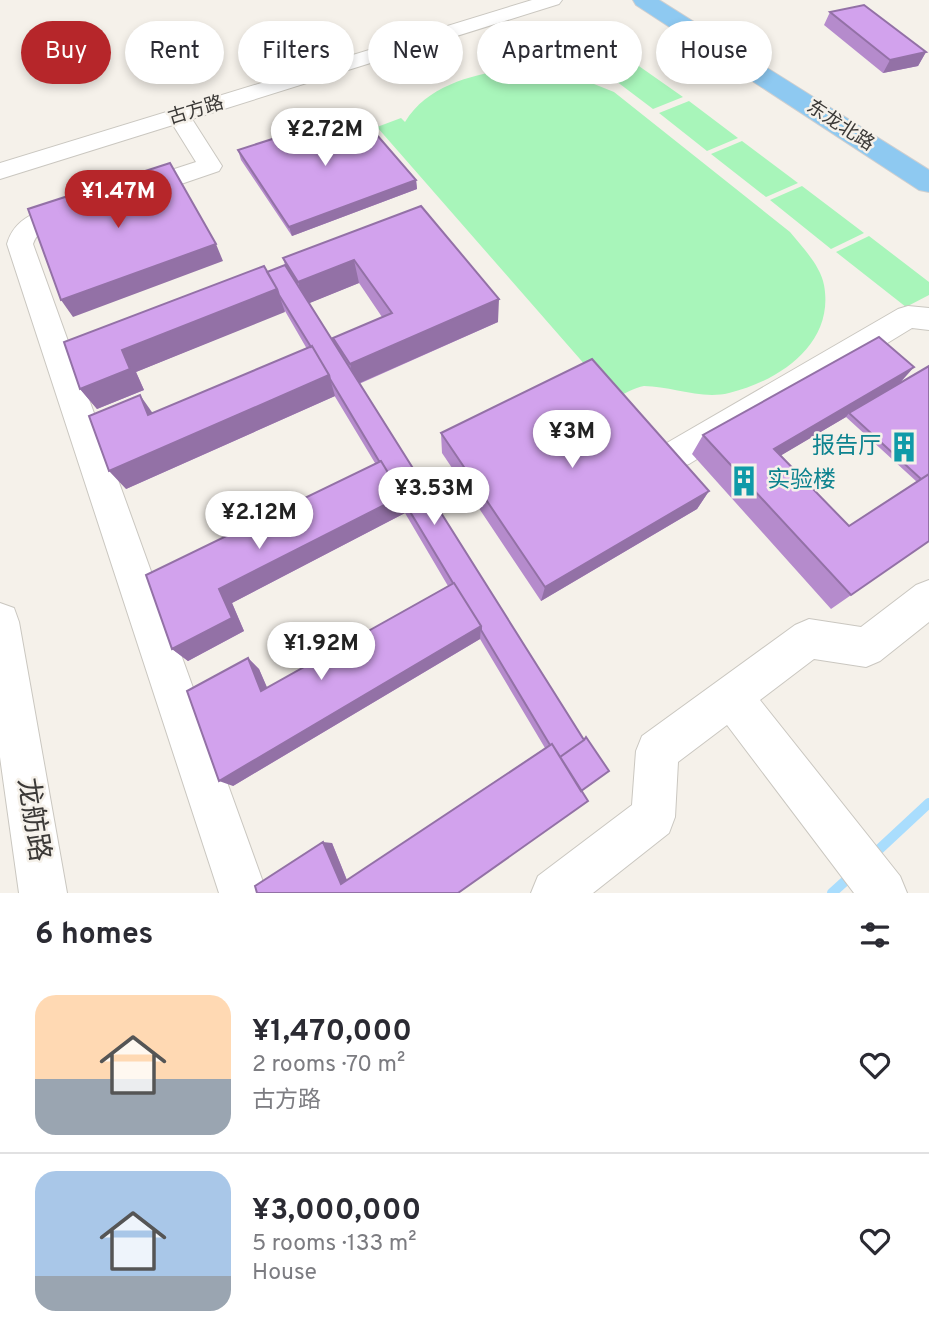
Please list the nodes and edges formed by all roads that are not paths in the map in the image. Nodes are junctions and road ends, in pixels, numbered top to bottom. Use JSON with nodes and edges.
{"nodes":[{"id":1,"x":511,"y":0,"type":"edge"},
{"id":2,"x":552,"y":0,"type":"edge"},
{"id":3,"x":644,"y":0,"type":"edge"},
{"id":4,"x":668,"y":0,"type":"edge"},
{"id":5,"x":179,"y":116,"type":"junction"},
{"id":6,"x":0,"y":158,"type":"edge"},
{"id":7,"x":929,"y":164,"type":"edge"},
{"id":8,"x":0,"y":171,"type":"edge"},
{"id":9,"x":929,"y":183,"type":"edge"},
{"id":10,"x":929,"y":318,"type":"edge"},
{"id":11,"x":677,"y":454,"type":"edge"},
{"id":12,"x":929,"y":598,"type":"edge"},
{"id":13,"x":0,"y":622,"type":"edge"},
{"id":14,"x":731,"y":696,"type":"junction"},
{"id":15,"x":43,"y":893,"type":"edge"},
{"id":16,"x":243,"y":893,"type":"edge"},
{"id":17,"x":555,"y":893,"type":"edge"},
{"id":18,"x":883,"y":893,"type":"edge"}],
"edges":[{"from":1,"to":6,"type":"street","name":"古方路"},
{"from":2,"to":5,"type":"street","name":"古方路"},
{"from":3,"to":9,"type":"main road","name":"东龙北路"},
{"from":4,"to":7,"type":"main road","name":"东龙北路"},
{"from":5,"to":8,"type":"street","name":"古方路"},
{"from":5,"to":16,"type":"street"},
{"from":10,"to":11,"type":"street"},
{"from":12,"to":14,"type":"street"},
{"from":13,"to":15,"type":"street","name":"龙舫路"},
{"from":14,"to":17,"type":"street"},
{"from":14,"to":18,"type":"street"}]}
